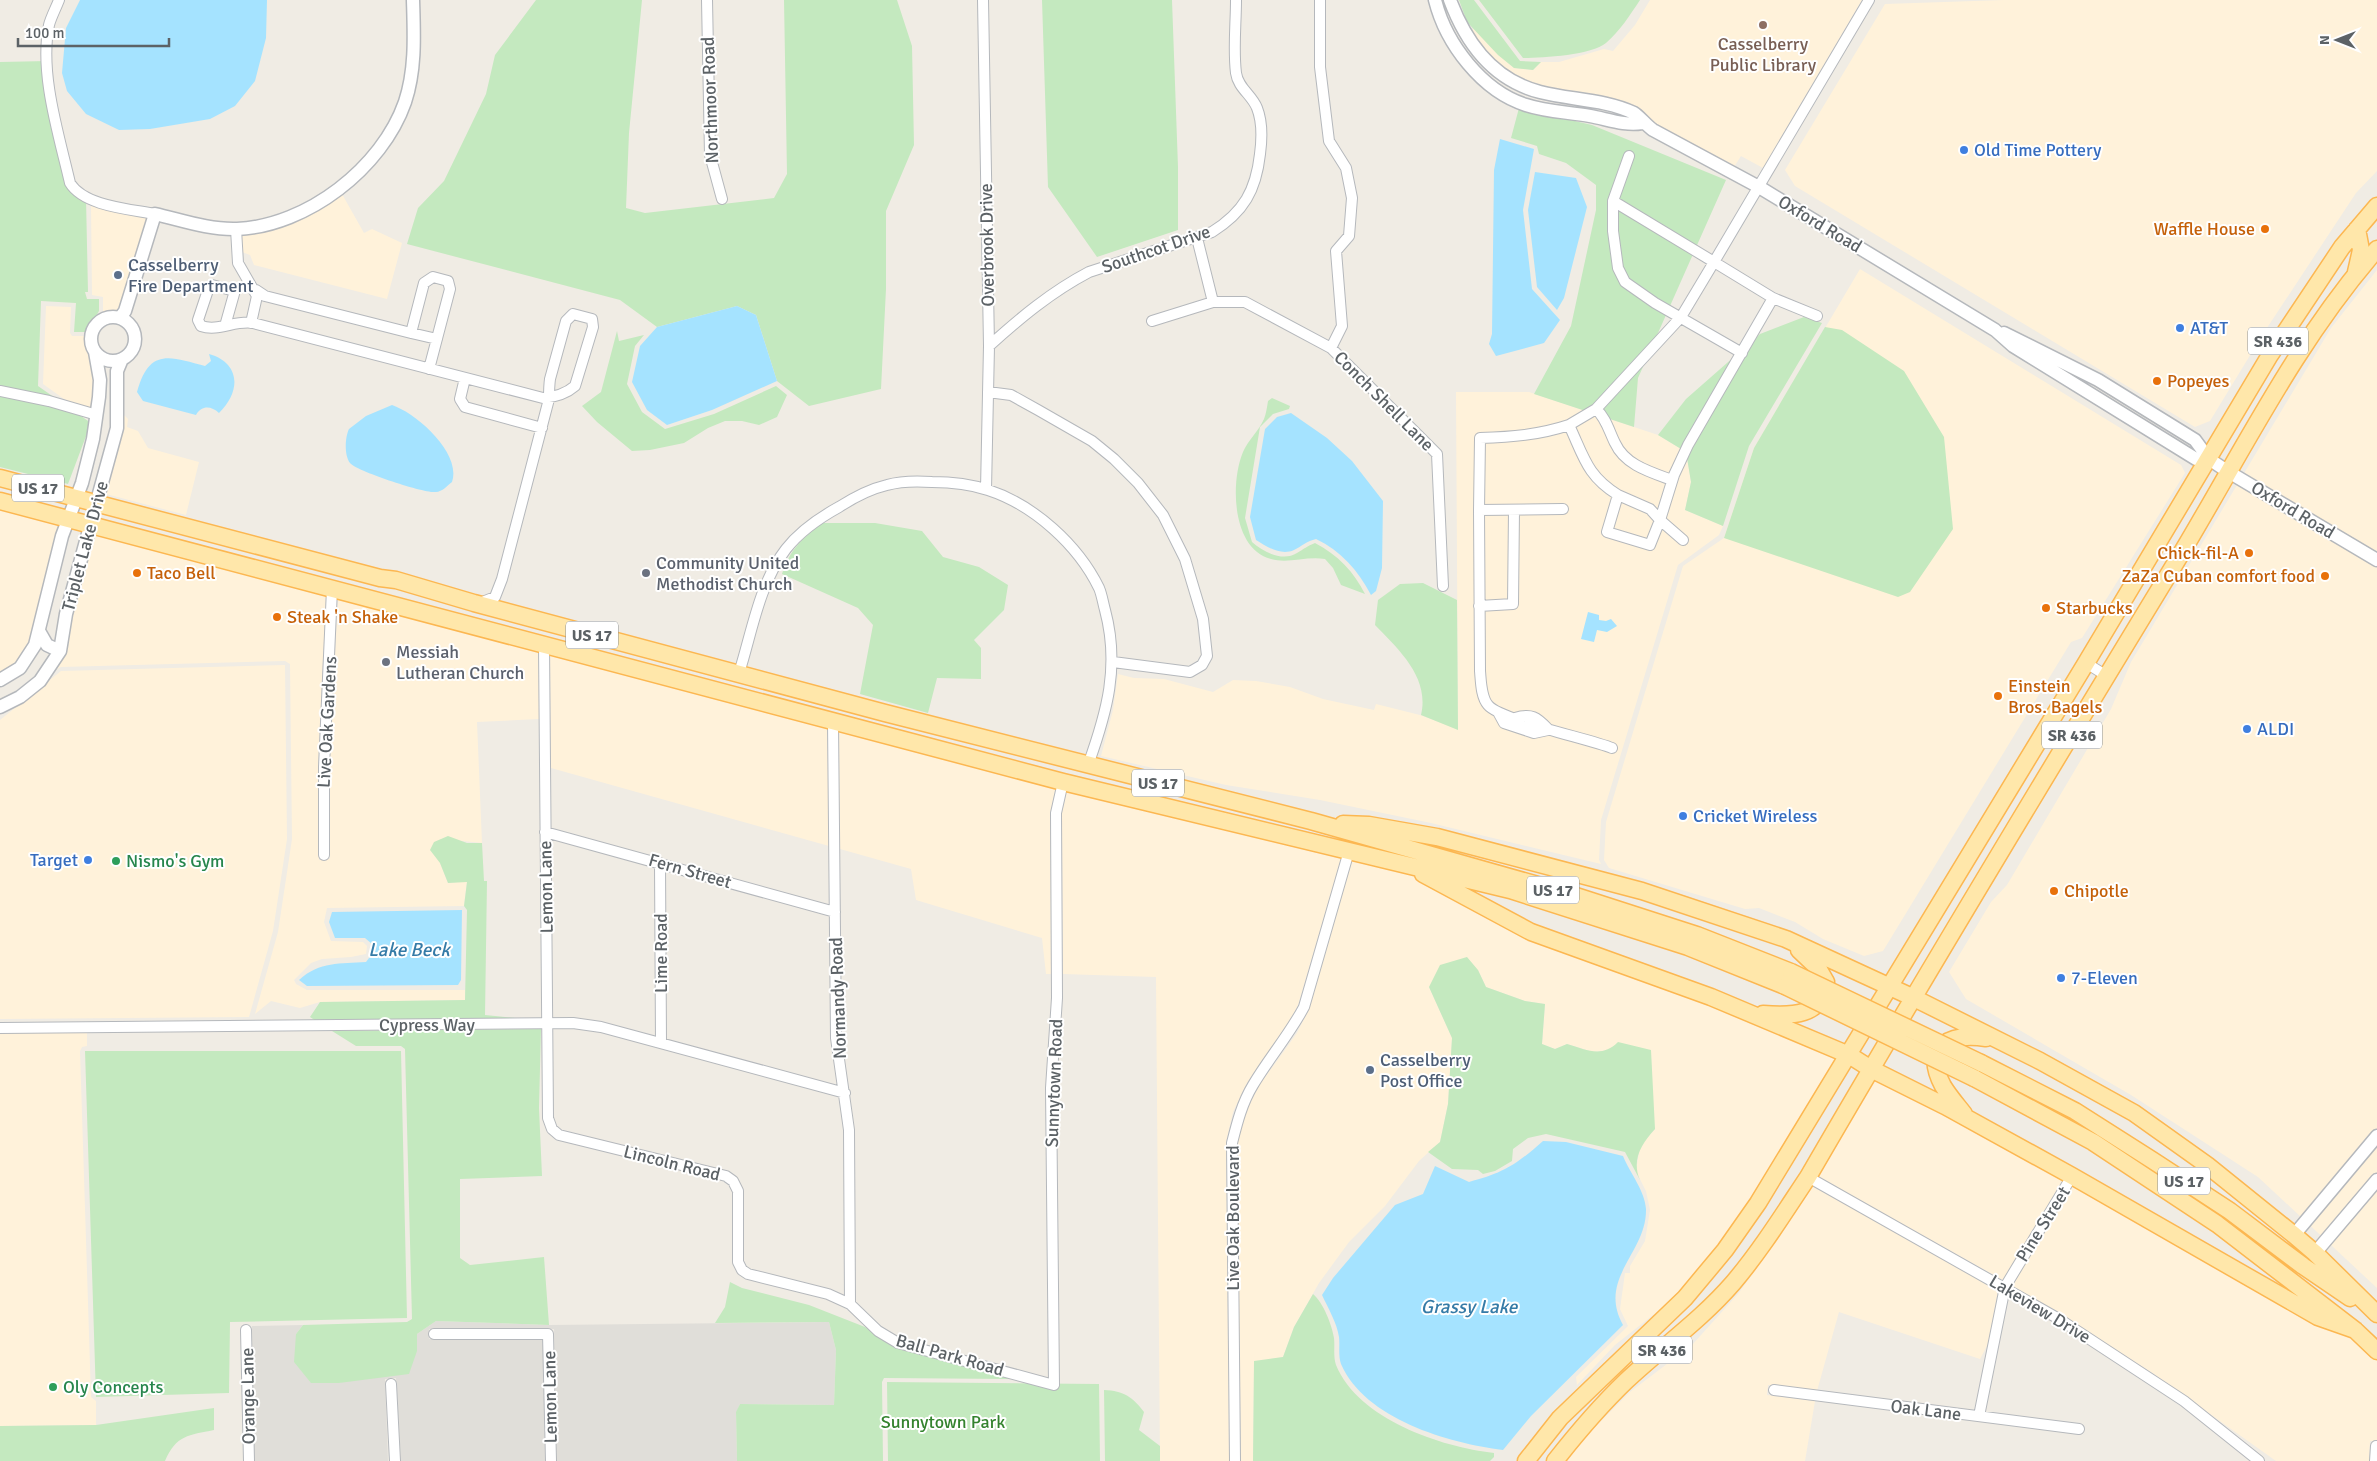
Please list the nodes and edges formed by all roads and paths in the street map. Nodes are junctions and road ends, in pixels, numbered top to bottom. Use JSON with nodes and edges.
{"nodes":[{"id":1,"x":59,"y":0,"type":"edge"},
{"id":2,"x":413,"y":0,"type":"edge"},
{"id":3,"x":706,"y":0,"type":"edge"},
{"id":4,"x":983,"y":0,"type":"edge"},
{"id":5,"x":1236,"y":0,"type":"edge"},
{"id":6,"x":1320,"y":0,"type":"edge"},
{"id":7,"x":1435,"y":0,"type":"edge"},
{"id":8,"x":1450,"y":0,"type":"edge"},
{"id":9,"x":1869,"y":0,"type":"edge"},
{"id":10,"x":1642,"y":123,"type":"junction"},
{"id":11,"x":1629,"y":156,"type":"dead end"},
{"id":12,"x":1758,"y":187,"type":"junction"},
{"id":13,"x":722,"y":199,"type":"dead end"},
{"id":14,"x":1613,"y":201,"type":"junction"},
{"id":15,"x":2377,"y":206,"type":"edge"},
{"id":16,"x":159,"y":215,"type":"junction"},
{"id":17,"x":236,"y":229,"type":"junction"},
{"id":18,"x":2356,"y":230,"type":"junction"},
{"id":19,"x":1197,"y":238,"type":"junction"},
{"id":20,"x":2377,"y":249,"type":"edge"},
{"id":21,"x":1714,"y":262,"type":"junction"},
{"id":22,"x":2355,"y":274,"type":"junction"},
{"id":23,"x":256,"y":290,"type":"junction"},
{"id":24,"x":1773,"y":298,"type":"junction"},
{"id":25,"x":1213,"y":302,"type":"junction"},
{"id":26,"x":1818,"y":316,"type":"dead end"},
{"id":27,"x":1681,"y":317,"type":"junction"},
{"id":28,"x":126,"y":321,"type":"junction"},
{"id":29,"x":1152,"y":321,"type":"dead end"},
{"id":30,"x":251,"y":322,"type":"junction"},
{"id":31,"x":225,"y":326,"type":"junction"},
{"id":32,"x":411,"y":333,"type":"junction"},
{"id":33,"x":437,"y":340,"type":"junction"},
{"id":34,"x":988,"y":346,"type":"junction"},
{"id":35,"x":1331,"y":348,"type":"junction"},
{"id":36,"x":95,"y":352,"type":"junction"},
{"id":37,"x":1742,"y":353,"type":"junction"},
{"id":38,"x":122,"y":360,"type":"junction"},
{"id":39,"x":429,"y":369,"type":"junction"},
{"id":40,"x":465,"y":378,"type":"junction"},
{"id":41,"x":0,"y":391,"type":"edge"},
{"id":42,"x":988,"y":392,"type":"junction"},
{"id":43,"x":549,"y":397,"type":"junction"},
{"id":44,"x":1596,"y":409,"type":"junction"},
{"id":45,"x":97,"y":416,"type":"junction"},
{"id":46,"x":1569,"y":425,"type":"junction"},
{"id":47,"x":542,"y":428,"type":"junction"},
{"id":48,"x":2209,"y":459,"type":"junction"},
{"id":49,"x":2227,"y":471,"type":"junction"},
{"id":50,"x":0,"y":478,"type":"edge"},
{"id":51,"x":1672,"y":480,"type":"junction"},
{"id":52,"x":986,"y":489,"type":"junction"},
{"id":53,"x":1618,"y":495,"type":"junction"},
{"id":54,"x":76,"y":498,"type":"junction"},
{"id":55,"x":0,"y":502,"type":"edge"},
{"id":56,"x":97,"y":504,"type":"junction"},
{"id":57,"x":1563,"y":509,"type":"dead end"},
{"id":58,"x":1478,"y":510,"type":"junction"},
{"id":59,"x":1514,"y":510,"type":"junction"},
{"id":60,"x":68,"y":520,"type":"junction"},
{"id":61,"x":1660,"y":520,"type":"junction"},
{"id":62,"x":91,"y":526,"type":"junction"},
{"id":63,"x":1683,"y":540,"type":"dead end"},
{"id":64,"x":2377,"y":560,"type":"edge"},
{"id":65,"x":380,"y":578,"type":"junction"},
{"id":66,"x":1443,"y":586,"type":"dead end"},
{"id":67,"x":332,"y":589,"type":"junction"},
{"id":68,"x":474,"y":603,"type":"junction"},
{"id":69,"x":1479,"y":606,"type":"junction"},
{"id":70,"x":434,"y":617,"type":"junction"},
{"id":71,"x":533,"y":619,"type":"junction"},
{"id":72,"x":39,"y":631,"type":"junction"},
{"id":73,"x":544,"y":645,"type":"junction"},
{"id":74,"x":651,"y":650,"type":"junction"},
{"id":75,"x":60,"y":651,"type":"junction"},
{"id":76,"x":1113,"y":662,"type":"junction"},
{"id":77,"x":2086,"y":663,"type":"junction"},
{"id":78,"x":739,"y":673,"type":"junction"},
{"id":79,"x":2107,"y":676,"type":"junction"},
{"id":80,"x":0,"y":680,"type":"edge"},
{"id":81,"x":696,"y":685,"type":"junction"},
{"id":82,"x":0,"y":707,"type":"edge"},
{"id":83,"x":885,"y":713,"type":"junction"},
{"id":84,"x":833,"y":722,"type":"junction"},
{"id":85,"x":1519,"y":722,"type":"junction"},
{"id":86,"x":1549,"y":730,"type":"junction"},
{"id":87,"x":1612,"y":748,"type":"dead end"},
{"id":88,"x":1088,"y":765,"type":"junction"},
{"id":89,"x":1114,"y":772,"type":"junction"},
{"id":90,"x":1063,"y":782,"type":"junction"},
{"id":91,"x":1311,"y":821,"type":"junction"},
{"id":92,"x":545,"y":832,"type":"junction"},
{"id":93,"x":1349,"y":851,"type":"junction"},
{"id":94,"x":324,"y":854,"type":"dead end"},
{"id":95,"x":660,"y":863,"type":"junction"},
{"id":96,"x":1406,"y":864,"type":"junction"},
{"id":97,"x":835,"y":912,"type":"junction"},
{"id":98,"x":1788,"y":940,"type":"junction"},
{"id":99,"x":1788,"y":979,"type":"junction"},
{"id":100,"x":1891,"y":986,"type":"junction"},
{"id":101,"x":1914,"y":998,"type":"junction"},
{"id":102,"x":1750,"y":1013,"type":"junction"},
{"id":103,"x":547,"y":1024,"type":"junction"},
{"id":104,"x":0,"y":1028,"type":"edge"},
{"id":105,"x":1999,"y":1040,"type":"junction"},
{"id":106,"x":661,"y":1044,"type":"junction"},
{"id":107,"x":1849,"y":1055,"type":"junction"},
{"id":108,"x":1871,"y":1069,"type":"junction"},
{"id":109,"x":845,"y":1093,"type":"junction"},
{"id":110,"x":1968,"y":1119,"type":"junction"},
{"id":111,"x":552,"y":1129,"type":"joint"},
{"id":112,"x":2375,"y":1141,"type":"edge"},
{"id":113,"x":2072,"y":1176,"type":"junction"},
{"id":114,"x":1808,"y":1177,"type":"junction"},
{"id":115,"x":2377,"y":1180,"type":"edge"},
{"id":116,"x":2294,"y":1235,"type":"junction"},
{"id":117,"x":2315,"y":1253,"type":"junction"},
{"id":118,"x":742,"y":1270,"type":"joint"},
{"id":119,"x":2005,"y":1287,"type":"junction"},
{"id":120,"x":850,"y":1304,"type":"junction"},
{"id":121,"x":2377,"y":1315,"type":"edge"},
{"id":122,"x":246,"y":1330,"type":"dead end"},
{"id":123,"x":2355,"y":1330,"type":"junction"},
{"id":124,"x":434,"y":1334,"type":"dead end"},
{"id":125,"x":2377,"y":1351,"type":"edge"},
{"id":126,"x":1611,"y":1367,"type":"junction"},
{"id":127,"x":1626,"y":1382,"type":"junction"},
{"id":128,"x":391,"y":1384,"type":"dead end"},
{"id":129,"x":1054,"y":1385,"type":"joint"},
{"id":130,"x":1774,"y":1390,"type":"dead end"},
{"id":131,"x":1979,"y":1416,"type":"junction"},
{"id":132,"x":2079,"y":1429,"type":"dead end"},
{"id":133,"x":2376,"y":1446,"type":"dead end"},
{"id":134,"x":249,"y":1461,"type":"edge"},
{"id":135,"x":395,"y":1461,"type":"edge"},
{"id":136,"x":551,"y":1461,"type":"edge"},
{"id":137,"x":1235,"y":1461,"type":"edge"},
{"id":138,"x":1526,"y":1461,"type":"edge"},
{"id":139,"x":1555,"y":1461,"type":"edge"},
{"id":140,"x":2259,"y":1461,"type":"edge"},
{"id":141,"x":2375,"y":1461,"type":"edge"}],
"edges":[{"from":1,"to":16,"type":"street"},
{"from":2,"to":17,"type":"street"},
{"from":3,"to":13,"type":"street","name":"Northmoor Road"},
{"from":4,"to":34,"type":"street","name":"Overbrook Drive"},
{"from":5,"to":19,"type":"street","name":"Southcot Drive"},
{"from":6,"to":35,"type":"street"},
{"from":7,"to":10,"type":"street","name":"Oxford Road"},
{"from":8,"to":10,"type":"street","name":"Oxford Road"},
{"from":9,"to":12,"type":"street"},
{"from":10,"to":12,"type":"street","name":"Oxford Road"},
{"from":11,"to":14,"type":"street"},
{"from":12,"to":21,"type":"street"},
{"from":12,"to":48,"type":"street","name":"Oxford Road"},
{"from":14,"to":21,"type":"street"},
{"from":14,"to":27,"type":"street"},
{"from":15,"to":18,"type":"main road","number":"SR 436"},
{"from":16,"to":17,"type":"street"},
{"from":16,"to":28,"type":"street"},
{"from":17,"to":23,"type":"street"},
{"from":18,"to":22,"type":"main road"},
{"from":18,"to":48,"type":"main road","number":"SR 436"},
{"from":19,"to":25,"type":"street"},
{"from":19,"to":34,"type":"street","name":"Southcot Drive"},
{"from":20,"to":22,"type":"main road","number":"SR 436"},
{"from":21,"to":24,"type":"street"},
{"from":21,"to":27,"type":"street"},
{"from":22,"to":49,"type":"main road","number":"SR 436"},
{"from":23,"to":30,"type":"street"},
{"from":23,"to":32,"type":"street"},
{"from":24,"to":26,"type":"street"},
{"from":24,"to":37,"type":"street"},
{"from":25,"to":29,"type":"street","name":"Conch Shell Lane"},
{"from":25,"to":35,"type":"street","name":"Conch Shell Lane"},
{"from":27,"to":37,"type":"street"},
{"from":27,"to":44,"type":"street"},
{"from":28,"to":36,"type":"street"},
{"from":28,"to":38,"type":"street"},
{"from":30,"to":31,"type":"street"},
{"from":30,"to":39,"type":"street"},
{"from":31,"to":31,"type":"street"},
{"from":32,"to":33,"type":"street"},
{"from":32,"to":33,"type":"street"},
{"from":33,"to":39,"type":"street"},
{"from":34,"to":42,"type":"street","name":"Overbrook Drive"},
{"from":35,"to":66,"type":"street","name":"Conch Shell Lane"},
{"from":36,"to":38,"type":"street"},
{"from":36,"to":45,"type":"street","name":"Triplet Lake Drive"},
{"from":37,"to":51,"type":"street"},
{"from":38,"to":56,"type":"street","name":"Triplet Lake Drive"},
{"from":39,"to":40,"type":"street"},
{"from":40,"to":43,"type":"street"},
{"from":40,"to":47,"type":"street"},
{"from":41,"to":45,"type":"street"},
{"from":42,"to":52,"type":"street","name":"Overbrook Drive"},
{"from":42,"to":76,"type":"street"},
{"from":43,"to":43,"type":"street"},
{"from":43,"to":47,"type":"street"},
{"from":44,"to":46,"type":"street"},
{"from":44,"to":51,"type":"street"},
{"from":45,"to":54,"type":"street","name":"Triplet Lake Drive"},
{"from":46,"to":53,"type":"street"},
{"from":46,"to":58,"type":"street"},
{"from":47,"to":68,"type":"street"},
{"from":48,"to":49,"type":"street","name":"Oxford Road"},
{"from":48,"to":77,"type":"main road","number":"SR 436"},
{"from":49,"to":64,"type":"street","name":"Oxford Road"},
{"from":49,"to":79,"type":"main road","number":"SR 436"},
{"from":50,"to":54,"type":"main road","number":"US 17"},
{"from":51,"to":61,"type":"street"},
{"from":52,"to":76,"type":"street"},
{"from":52,"to":78,"type":"street"},
{"from":53,"to":61,"type":"street"},
{"from":53,"to":61,"type":"street"},
{"from":54,"to":56,"type":"main road","number":"US 17"},
{"from":54,"to":60,"type":"street","name":"Triplet Lake Drive"},
{"from":55,"to":60,"type":"main road","number":"US 17"},
{"from":56,"to":62,"type":"street","name":"Triplet Lake Drive"},
{"from":56,"to":65,"type":"main road","number":"US 17"},
{"from":57,"to":59,"type":"street"},
{"from":58,"to":59,"type":"street"},
{"from":58,"to":69,"type":"street"},
{"from":59,"to":69,"type":"street"},
{"from":60,"to":62,"type":"main road","number":"US 17"},
{"from":60,"to":72,"type":"street","name":"Triplet Lake Drive"},
{"from":61,"to":63,"type":"street"},
{"from":62,"to":67,"type":"main road","number":"US 17"},
{"from":62,"to":75,"type":"street","name":"Triplet Lake Drive"},
{"from":65,"to":67,"type":"main road"},
{"from":65,"to":68,"type":"main road","number":"US 17"},
{"from":67,"to":70,"type":"main road","number":"US 17"},
{"from":67,"to":94,"type":"street","name":"Live Oak Gardens"},
{"from":68,"to":71,"type":"main road","number":"US 17"},
{"from":69,"to":85,"type":"street"},
{"from":70,"to":71,"type":"main road"},
{"from":70,"to":73,"type":"main road","number":"US 17"},
{"from":71,"to":74,"type":"main road","number":"US 17"},
{"from":72,"to":75,"type":"street"},
{"from":72,"to":80,"type":"street","name":"Triplet Lake Drive"},
{"from":73,"to":74,"type":"main road"},
{"from":73,"to":81,"type":"main road","number":"US 17"},
{"from":73,"to":92,"type":"street","name":"Lemon Lane"},
{"from":74,"to":78,"type":"main road","number":"US 17"},
{"from":75,"to":82,"type":"street","name":"Triplet Lake Drive"},
{"from":76,"to":88,"type":"street"},
{"from":77,"to":79,"type":"street"},
{"from":77,"to":100,"type":"main road","number":"SR 436"},
{"from":78,"to":81,"type":"main road"},
{"from":78,"to":83,"type":"main road","number":"US 17"},
{"from":79,"to":101,"type":"main road","number":"SR 436"},
{"from":81,"to":84,"type":"main road","number":"US 17"},
{"from":83,"to":84,"type":"main road"},
{"from":83,"to":88,"type":"main road","number":"US 17"},
{"from":84,"to":90,"type":"main road","number":"US 17"},
{"from":84,"to":97,"type":"street","name":"Normandy Road"},
{"from":85,"to":86,"type":"street"},
{"from":85,"to":86,"type":"street"},
{"from":86,"to":87,"type":"street"},
{"from":88,"to":89,"type":"main road","number":"US 17"},
{"from":89,"to":90,"type":"main road"},
{"from":89,"to":91,"type":"main road","number":"US 17"},
{"from":90,"to":93,"type":"main road","number":"US 17"},
{"from":90,"to":129,"type":"street","name":"Sunnytown Road"},
{"from":91,"to":98,"type":"main road"},
{"from":91,"to":99,"type":"main road","number":"US 17"},
{"from":92,"to":95,"type":"street","name":"Fern Street"},
{"from":92,"to":103,"type":"street","name":"Lemon Lane"},
{"from":93,"to":96,"type":"main road","number":"US 17"},
{"from":93,"to":137,"type":"street","name":"Live Oak Boulevard"},
{"from":95,"to":97,"type":"street","name":"Fern Street"},
{"from":95,"to":106,"type":"street","name":"Lime Road"},
{"from":96,"to":99,"type":"main road","number":"US 17"},
{"from":96,"to":102,"type":"main road"},
{"from":97,"to":109,"type":"street","name":"Normandy Road"},
{"from":98,"to":100,"type":"main road"},
{"from":98,"to":102,"type":"main road"},
{"from":99,"to":121,"type":"main road","number":"US 17","bridge":true},
{"from":99,"to":123,"type":"main road","number":"US 17","bridge":true},
{"from":100,"to":101,"type":"main road"},
{"from":100,"to":107,"type":"main road","number":"SR 436"},
{"from":101,"to":105,"type":"main road"},
{"from":101,"to":108,"type":"main road","number":"SR 436"},
{"from":102,"to":107,"type":"main road"},
{"from":103,"to":104,"type":"street","name":"Cypress Way"},
{"from":103,"to":106,"type":"street","name":"Cypress Way"},
{"from":103,"to":111,"type":"street","name":"Lemon Lane"},
{"from":105,"to":110,"type":"main road"},
{"from":105,"to":116,"type":"main road"},
{"from":106,"to":109,"type":"street","name":"Cypress Way"},
{"from":107,"to":108,"type":"main road"},
{"from":107,"to":126,"type":"main road","number":"SR 436"},
{"from":108,"to":110,"type":"main road"},
{"from":108,"to":114,"type":"main road","number":"SR 436"},
{"from":109,"to":120,"type":"street","name":"Normandy Road"},
{"from":110,"to":113,"type":"main road"},
{"from":111,"to":118,"type":"street","name":"Lincoln Road"},
{"from":112,"to":116,"type":"street"},
{"from":113,"to":119,"type":"street","name":"Pine Street"},
{"from":113,"to":123,"type":"main road"},
{"from":114,"to":119,"type":"street","name":"Lakeview Drive"},
{"from":114,"to":127,"type":"main road","number":"SR 436"},
{"from":115,"to":117,"type":"street"},
{"from":116,"to":117,"type":"main road"},
{"from":117,"to":121,"type":"main road"},
{"from":118,"to":120,"type":"street","name":"Ball Park Road"},
{"from":119,"to":131,"type":"street","name":"Pine Street"},
{"from":119,"to":140,"type":"street","name":"Lakeview Drive"},
{"from":120,"to":129,"type":"street","name":"Ball Park Road"},
{"from":122,"to":134,"type":"street","name":"Orange Lane"},
{"from":123,"to":125,"type":"main road","number":"US 17"},
{"from":124,"to":136,"type":"street","name":"Lemon Lane"},
{"from":126,"to":127,"type":"street"},
{"from":126,"to":138,"type":"main road","number":"SR 436"},
{"from":127,"to":139,"type":"main road","number":"SR 436"},
{"from":128,"to":135,"type":"street"},
{"from":130,"to":131,"type":"street","name":"Oak Lane"},
{"from":131,"to":132,"type":"street","name":"Oak Lane"},
{"from":133,"to":141,"type":"street"}]}
